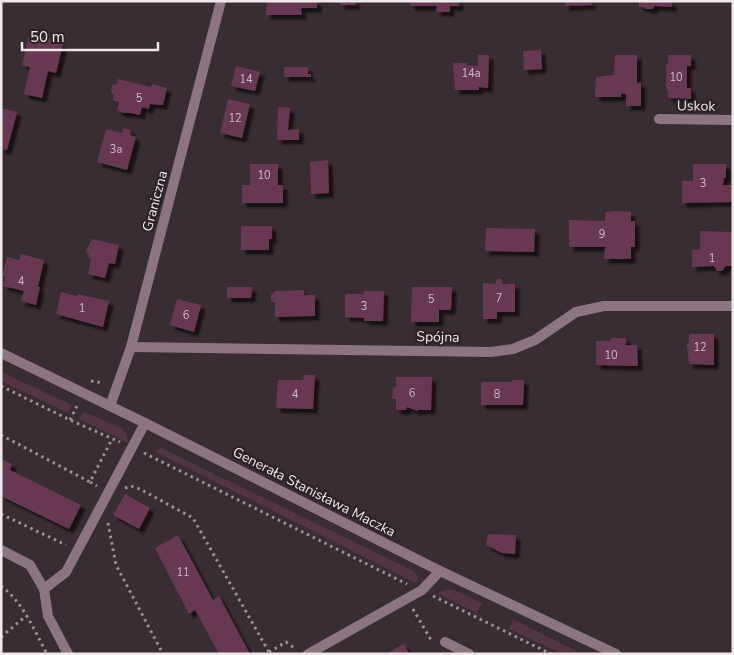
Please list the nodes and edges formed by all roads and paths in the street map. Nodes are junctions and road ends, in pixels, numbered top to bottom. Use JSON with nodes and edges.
{"nodes":[{"id":1,"x":221,"y":1,"type":"edge"},
{"id":2,"x":659,"y":119,"type":"dead end"},
{"id":3,"x":733,"y":120,"type":"edge"},
{"id":4,"x":733,"y":306,"type":"edge"},
{"id":5,"x":132,"y":347,"type":"junction"},
{"id":6,"x":1,"y":353,"type":"edge"},
{"id":7,"x":1,"y":386,"type":"edge"},
{"id":8,"x":110,"y":406,"type":"junction"},
{"id":9,"x":145,"y":423,"type":"junction"},
{"id":10,"x":1,"y":435,"type":"edge"},
{"id":11,"x":112,"y":438,"type":"junction"},
{"id":12,"x":133,"y":447,"type":"junction"},
{"id":13,"x":90,"y":482,"type":"junction"},
{"id":14,"x":98,"y":487,"type":"dead end"},
{"id":15,"x":124,"y":488,"type":"dead end"},
{"id":16,"x":1,"y":514,"type":"edge"},
{"id":17,"x":105,"y":518,"type":"dead end"},
{"id":18,"x":68,"y":545,"type":"dead end"},
{"id":19,"x":1,"y":550,"type":"edge"},
{"id":20,"x":440,"y":571,"type":"junction"},
{"id":21,"x":1,"y":586,"type":"edge"},
{"id":22,"x":44,"y":589,"type":"junction"},
{"id":23,"x":422,"y":590,"type":"junction"},
{"id":24,"x":408,"y":599,"type":"junction"},
{"id":25,"x":26,"y":616,"type":"junction"},
{"id":26,"x":1,"y":637,"type":"edge"},
{"id":27,"x":445,"y":642,"type":"dead end"},
{"id":28,"x":433,"y":644,"type":"dead end"},
{"id":29,"x":47,"y":654,"type":"edge"},
{"id":30,"x":68,"y":654,"type":"edge"},
{"id":31,"x":163,"y":654,"type":"edge"},
{"id":32,"x":270,"y":654,"type":"edge"},
{"id":33,"x":308,"y":654,"type":"edge"},
{"id":34,"x":469,"y":654,"type":"edge"},
{"id":35,"x":551,"y":654,"type":"edge"},
{"id":36,"x":616,"y":654,"type":"edge"}],
"edges":[{"from":1,"to":5,"type":"street","name":"Graniczna"},
{"from":2,"to":3,"type":"street","name":"Uskok"},
{"from":4,"to":5,"type":"street","name":"Spójna"},
{"from":5,"to":8,"type":"street","name":"Graniczna"},
{"from":6,"to":8,"type":"street","name":"Generała Stanisława Maczka"},
{"from":7,"to":11,"type":"path"},
{"from":8,"to":9,"type":"street","name":"Generała Stanisława Maczka"},
{"from":9,"to":12,"type":"street"},
{"from":9,"to":20,"type":"street","name":"Generała Stanisława Maczka"},
{"from":10,"to":13,"type":"path"},
{"from":11,"to":12,"type":"path"},
{"from":11,"to":13,"type":"path"},
{"from":12,"to":22,"type":"street"},
{"from":12,"to":23,"type":"path"},
{"from":13,"to":14,"type":"path"},
{"from":15,"to":32,"type":"path"},
{"from":16,"to":18,"type":"path"},
{"from":17,"to":31,"type":"path"},
{"from":19,"to":22,"type":"street"},
{"from":20,"to":23,"type":"street"},
{"from":20,"to":36,"type":"street","name":"Generała Stanisława Maczka"},
{"from":21,"to":25,"type":"path"},
{"from":22,"to":30,"type":"street"},
{"from":23,"to":24,"type":"street"},
{"from":23,"to":35,"type":"path"},
{"from":24,"to":28,"type":"path"},
{"from":24,"to":33,"type":"street"},
{"from":25,"to":26,"type":"path"},
{"from":25,"to":29,"type":"path"},
{"from":27,"to":34,"type":"street"}]}
